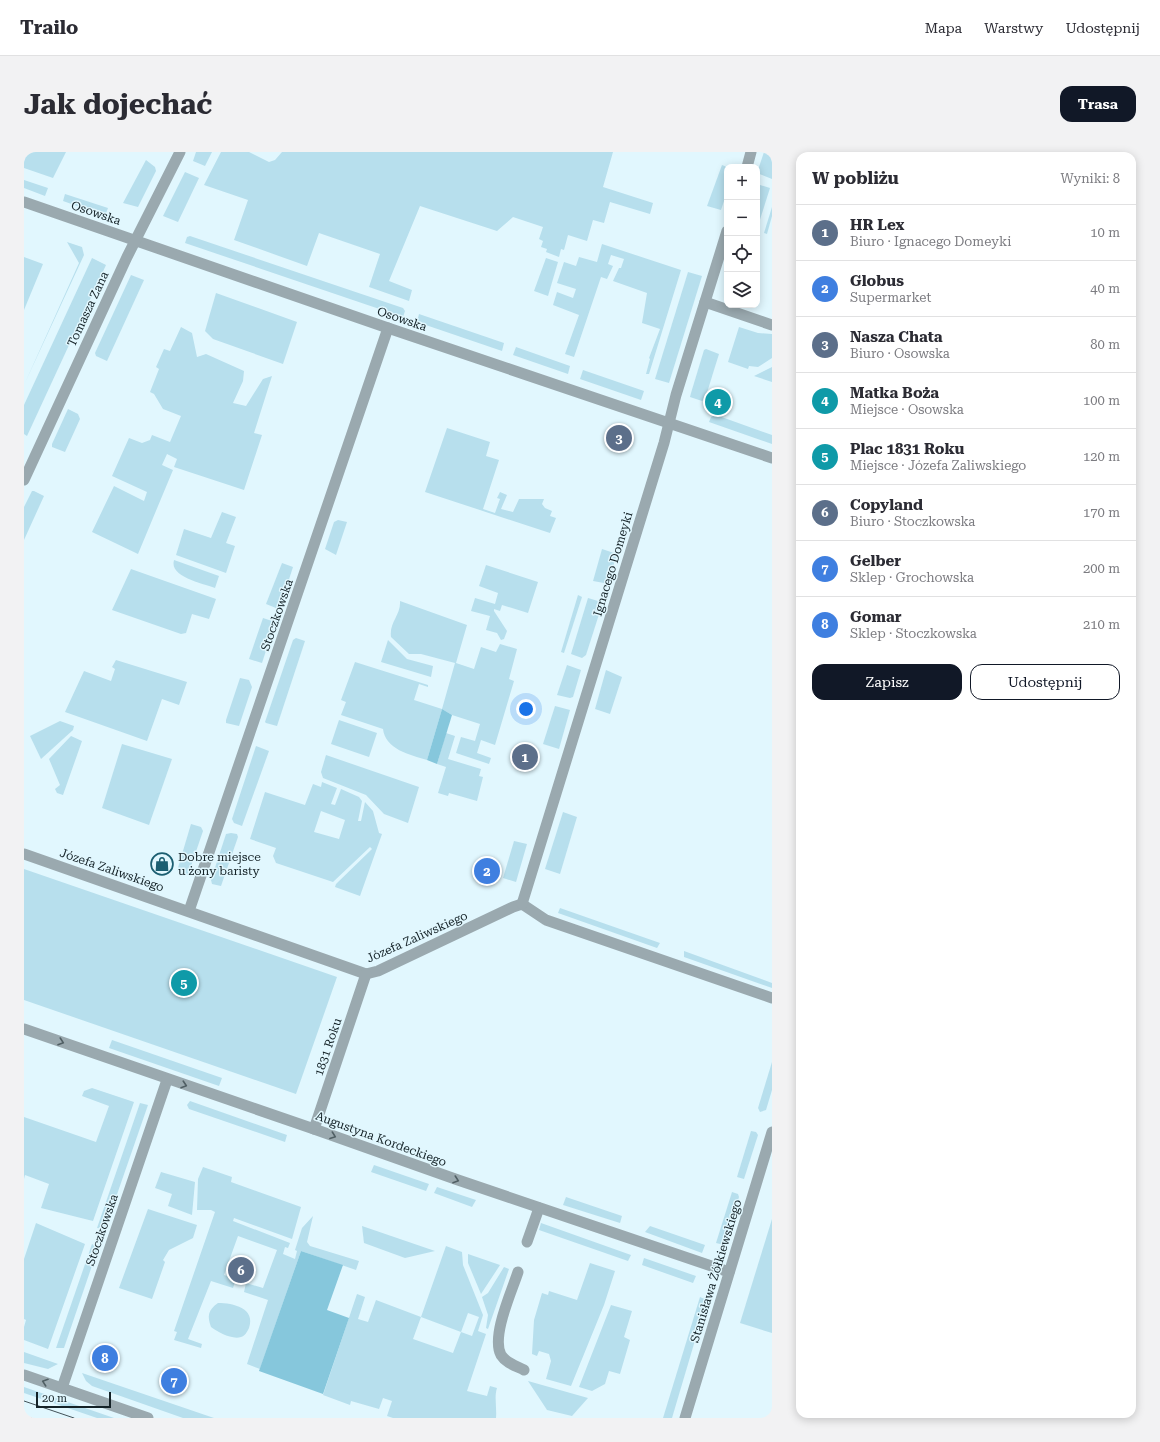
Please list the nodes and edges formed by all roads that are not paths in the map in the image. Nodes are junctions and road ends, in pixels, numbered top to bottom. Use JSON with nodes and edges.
{"nodes":[{"id":1,"x":180,"y":152,"type":"edge"},
{"id":2,"x":751,"y":152,"type":"edge"},
{"id":3,"x":748,"y":164,"type":"edge"},
{"id":4,"x":24,"y":202,"type":"edge"},
{"id":5,"x":725,"y":236,"type":"edge"},
{"id":6,"x":135,"y":241,"type":"junction"},
{"id":7,"x":705,"y":302,"type":"junction"},
{"id":8,"x":772,"y":325,"type":"edge"},
{"id":9,"x":388,"y":328,"type":"junction"},
{"id":10,"x":669,"y":423,"type":"junction"},
{"id":11,"x":772,"y":458,"type":"edge"},
{"id":12,"x":24,"y":480,"type":"edge"},
{"id":13,"x":24,"y":854,"type":"edge"},
{"id":14,"x":522,"y":904,"type":"junction"},
{"id":15,"x":189,"y":911,"type":"junction"},
{"id":16,"x":366,"y":974,"type":"junction"},
{"id":17,"x":772,"y":998,"type":"edge"},
{"id":18,"x":24,"y":1029,"type":"edge"},
{"id":19,"x":167,"y":1080,"type":"junction"},
{"id":20,"x":314,"y":1129,"type":"junction"},
{"id":21,"x":772,"y":1132,"type":"edge"},
{"id":22,"x":539,"y":1208,"type":"junction"},
{"id":23,"x":527,"y":1242,"type":"dead end"},
{"id":24,"x":518,"y":1272,"type":"dead end"},
{"id":25,"x":729,"y":1272,"type":"junction"},
{"id":26,"x":524,"y":1370,"type":"dead end"},
{"id":27,"x":24,"y":1375,"type":"edge"},
{"id":28,"x":62,"y":1388,"type":"junction"},
{"id":29,"x":148,"y":1418,"type":"edge"},
{"id":30,"x":685,"y":1418,"type":"edge"}],
"edges":[{"from":1,"to":6,"type":"street","name":"Tomasza Zana"},
{"from":2,"to":3,"type":"street"},
{"from":4,"to":6,"type":"street","name":"Osowska"},
{"from":5,"to":7,"type":"street","name":"Ignacego Domeyki"},
{"from":6,"to":9,"type":"street","name":"Osowska"},
{"from":6,"to":12,"type":"street","name":"Tomasza Zana"},
{"from":7,"to":8,"type":"street"},
{"from":7,"to":10,"type":"street","name":"Ignacego Domeyki"},
{"from":9,"to":10,"type":"street","name":"Osowska"},
{"from":9,"to":15,"type":"street","name":"Stoczkowska"},
{"from":10,"to":11,"type":"street","name":"Osowska"},
{"from":10,"to":14,"type":"street","name":"Ignacego Domeyki"},
{"from":13,"to":15,"type":"street","name":"Józefa Zaliwskiego"},
{"from":14,"to":16,"type":"street","name":"Józefa Zaliwskiego"},
{"from":14,"to":17,"type":"street"},
{"from":15,"to":16,"type":"street","name":"Józefa Zaliwskiego"},
{"from":16,"to":20,"type":"street","name":"1831 Roku"},
{"from":18,"to":19,"type":"street","name":"Augustyna Kordeckiego","one_way":true},
{"from":19,"to":20,"type":"street","name":"Augustyna Kordeckiego","one_way":true},
{"from":19,"to":28,"type":"street","name":"Stoczkowska"},
{"from":20,"to":22,"type":"street","name":"Augustyna Kordeckiego","one_way":true},
{"from":21,"to":25,"type":"street","name":"Stanisława Żółkiewskiego"},
{"from":22,"to":23,"type":"street"},
{"from":22,"to":25,"type":"street","name":"Augustyna Kordeckiego"},
{"from":24,"to":26,"type":"street"},
{"from":25,"to":30,"type":"street","name":"Stanisława Żółkiewskiego"},
{"from":28,"to":27,"type":"street","one_way":true},
{"from":28,"to":29,"type":"street"}]}
